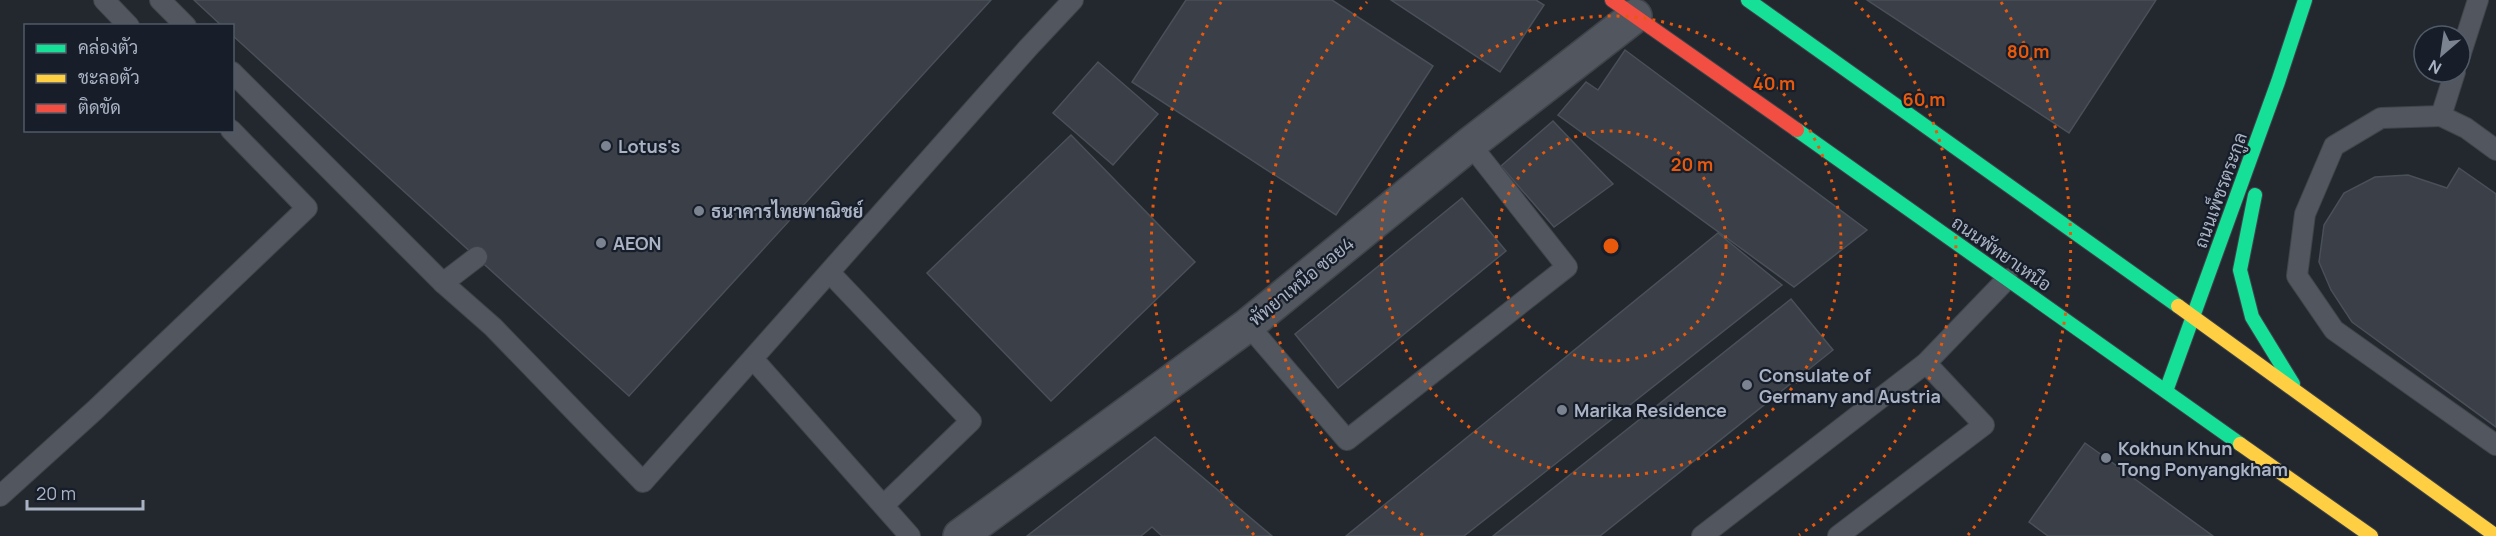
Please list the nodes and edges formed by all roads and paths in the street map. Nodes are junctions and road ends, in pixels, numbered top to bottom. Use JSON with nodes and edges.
{"nodes":[{"id":1,"x":104,"y":0,"type":"edge"},
{"id":2,"x":160,"y":0,"type":"edge"},
{"id":3,"x":1073,"y":0,"type":"edge"},
{"id":4,"x":2305,"y":0,"type":"edge"},
{"id":5,"x":2478,"y":0,"type":"edge"},
{"id":6,"x":1755,"y":2,"type":"edge"},
{"id":7,"x":1623,"y":8,"type":"edge"},
{"id":8,"x":127,"y":24,"type":"edge"},
{"id":9,"x":184,"y":24,"type":"edge"},
{"id":10,"x":2470,"y":24,"type":"edge"},
{"id":11,"x":234,"y":74,"type":"edge"},
{"id":12,"x":2278,"y":82,"type":"junction"},
{"id":13,"x":2451,"y":84,"type":"edge"},
{"id":14,"x":2441,"y":116,"type":"junction"},
{"id":15,"x":233,"y":132,"type":"edge"},
{"id":16,"x":1470,"y":144,"type":"junction"},
{"id":17,"x":2496,"y":150,"type":"edge"},
{"id":18,"x":477,"y":257,"type":"dead end"},
{"id":19,"x":830,"y":273,"type":"junction"},
{"id":20,"x":2007,"y":279,"type":"junction"},
{"id":21,"x":444,"y":283,"type":"junction"},
{"id":22,"x":2192,"y":319,"type":"junction"},
{"id":23,"x":1248,"y":325,"type":"junction"},
{"id":24,"x":754,"y":360,"type":"junction"},
{"id":25,"x":1926,"y":363,"type":"junction"},
{"id":26,"x":2166,"y":391,"type":"junction"},
{"id":27,"x":2302,"y":398,"type":"junction"},
{"id":28,"x":2496,"y":446,"type":"edge"},
{"id":29,"x":0,"y":496,"type":"edge"},
{"id":30,"x":884,"y":505,"type":"junction"},
{"id":31,"x":1715,"y":532,"type":"edge"},
{"id":32,"x":2361,"y":533,"type":"edge"},
{"id":33,"x":910,"y":536,"type":"edge"},
{"id":34,"x":960,"y":536,"type":"edge"},
{"id":35,"x":1838,"y":536,"type":"edge"},
{"id":36,"x":2496,"y":536,"type":"edge"}],
"edges":[{"from":1,"to":8,"type":"lane"},
{"from":2,"to":9,"type":"lane"},
{"from":3,"to":19,"type":"lane"},
{"from":4,"to":12,"type":"main road","name":"ถนนเพ็ชรตระกูล"},
{"from":5,"to":10,"type":"lane"},
{"from":6,"to":22,"type":"main road"},
{"from":7,"to":16,"type":"street","name":"พัทยาเหนือ ซอย4"},
{"from":7,"to":20,"type":"main road","name":"ถนนพัทยาเหนือ"},
{"from":11,"to":21,"type":"lane"},
{"from":12,"to":22,"type":"main road","name":"ถนนเพ็ชรตระกูล"},
{"from":12,"to":27,"type":"main road"},
{"from":13,"to":14,"type":"lane"},
{"from":14,"to":17,"type":"lane"},
{"from":14,"to":28,"type":"lane"},
{"from":15,"to":29,"type":"lane"},
{"from":16,"to":23,"type":"street","name":"พัทยาเหนือ ซอย4"},
{"from":16,"to":23,"type":"lane"},
{"from":18,"to":21,"type":"lane"},
{"from":19,"to":24,"type":"lane"},
{"from":19,"to":30,"type":"lane"},
{"from":20,"to":25,"type":"lane"},
{"from":20,"to":26,"type":"main road","name":"ถนนพัทยาเหนือ"},
{"from":21,"to":24,"type":"lane"},
{"from":22,"to":26,"type":"main road","name":"ถนนเพ็ชรตระกูล"},
{"from":22,"to":27,"type":"main road"},
{"from":23,"to":34,"type":"street","name":"พัทยาเหนือ ซอย4"},
{"from":24,"to":30,"type":"lane"},
{"from":25,"to":31,"type":"lane"},
{"from":25,"to":35,"type":"lane"},
{"from":26,"to":32,"type":"main road","name":"ถนนพัทยาเหนือ"},
{"from":27,"to":36,"type":"main road"},
{"from":30,"to":33,"type":"lane"}]}
